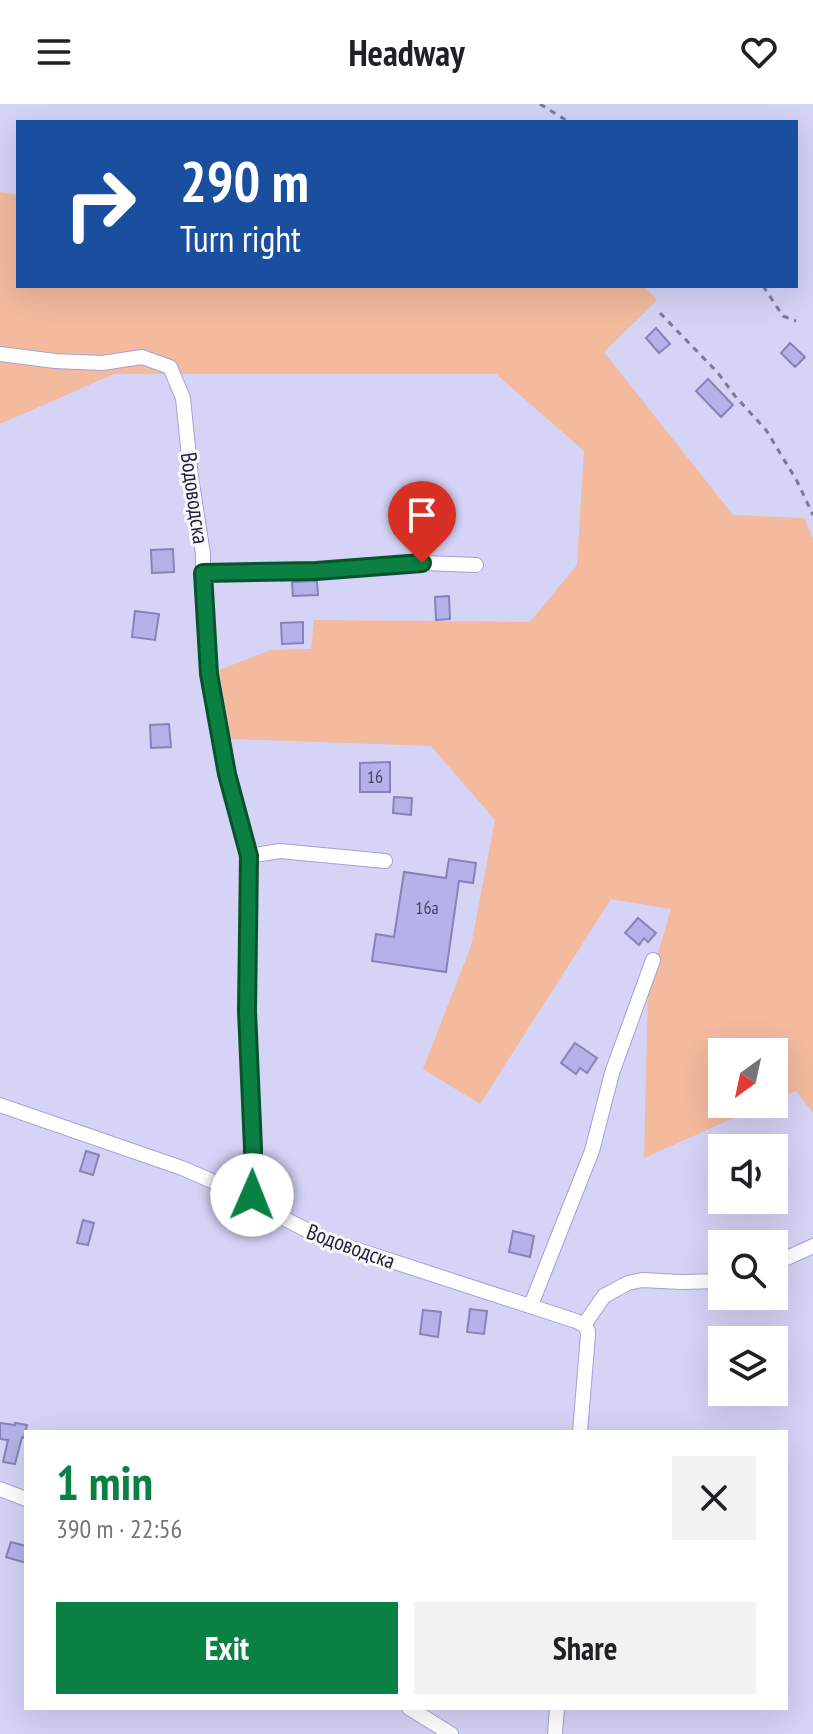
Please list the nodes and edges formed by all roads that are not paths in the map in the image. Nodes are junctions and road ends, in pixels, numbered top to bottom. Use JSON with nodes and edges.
{"nodes":[{"id":1,"x":0,"y":354,"type":"edge"},
{"id":2,"x":476,"y":565,"type":"dead end"},
{"id":3,"x":203,"y":573,"type":"junction"},
{"id":4,"x":249,"y":856,"type":"junction"},
{"id":5,"x":385,"y":861,"type":"dead end"},
{"id":6,"x":653,"y":960,"type":"dead end"},
{"id":7,"x":0,"y":1105,"type":"edge"},
{"id":8,"x":252,"y":1195,"type":"junction"},
{"id":9,"x":813,"y":1246,"type":"edge"},
{"id":10,"x":788,"y":1258,"type":"edge"},
{"id":11,"x":708,"y":1281,"type":"edge"},
{"id":12,"x":531,"y":1305,"type":"junction"},
{"id":13,"x":584,"y":1325,"type":"junction"},
{"id":14,"x":580,"y":1430,"type":"edge"},
{"id":15,"x":0,"y":1489,"type":"edge"},
{"id":16,"x":24,"y":1498,"type":"edge"},
{"id":17,"x":412,"y":1710,"type":"edge"},
{"id":18,"x":557,"y":1710,"type":"edge"},
{"id":19,"x":451,"y":1734,"type":"edge"},
{"id":20,"x":555,"y":1734,"type":"edge"}],
"edges":[{"from":1,"to":3,"type":"street","name":"Водоводска"},
{"from":2,"to":3,"type":"street"},
{"from":3,"to":4,"type":"street","name":"Водоводска"},
{"from":4,"to":5,"type":"street"},
{"from":4,"to":8,"type":"street","name":"Водоводска"},
{"from":6,"to":12,"type":"street"},
{"from":7,"to":8,"type":"street"},
{"from":8,"to":12,"type":"street","name":"Водоводска"},
{"from":9,"to":10,"type":"street"},
{"from":11,"to":13,"type":"street"},
{"from":12,"to":13,"type":"street","name":"Водоводска"},
{"from":13,"to":14,"type":"street"},
{"from":15,"to":16,"type":"street"},
{"from":17,"to":19,"type":"street"},
{"from":18,"to":20,"type":"street"}]}
